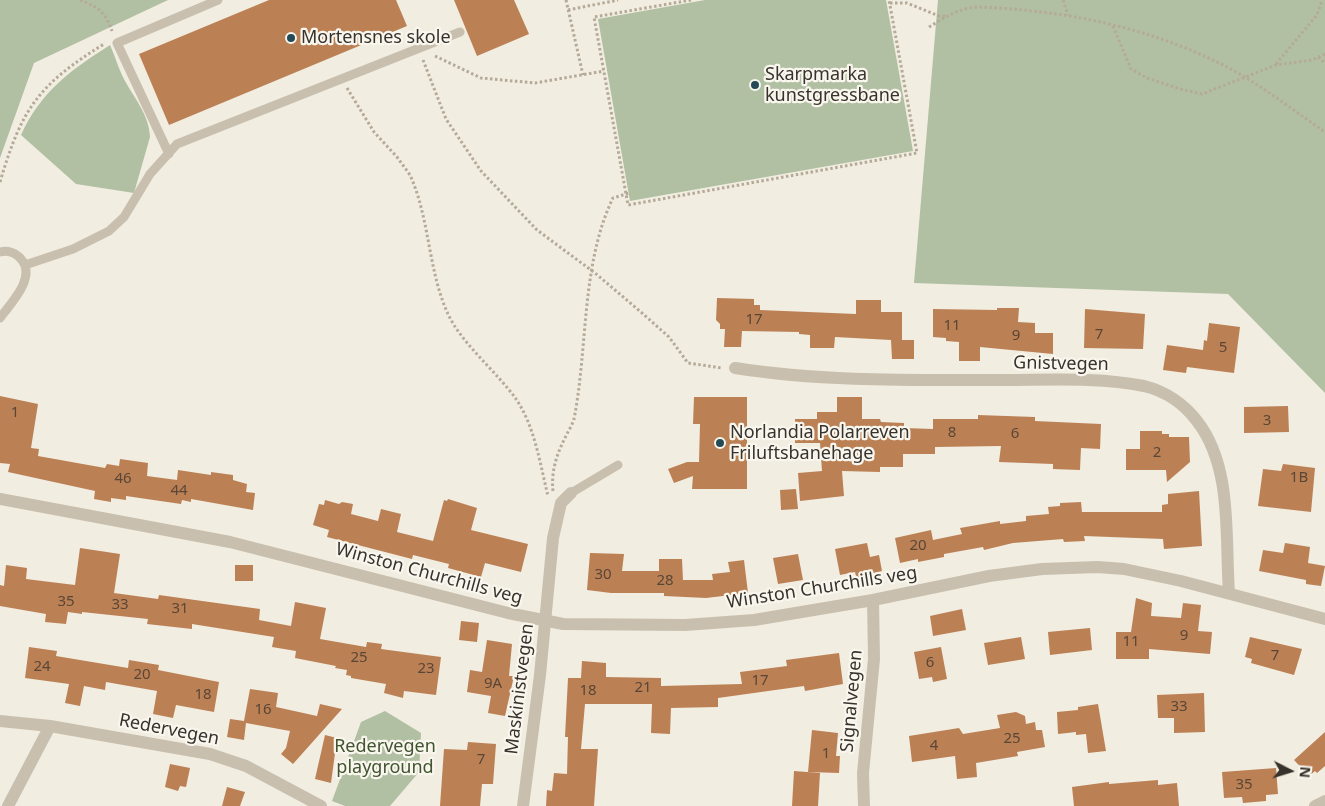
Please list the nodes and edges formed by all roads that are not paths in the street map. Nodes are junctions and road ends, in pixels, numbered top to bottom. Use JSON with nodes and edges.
{"nodes":[{"id":1,"x":218,"y":0,"type":"edge"},
{"id":2,"x":460,"y":32,"type":"dead end"},
{"id":3,"x":169,"y":154,"type":"junction"},
{"id":4,"x":0,"y":252,"type":"edge"},
{"id":5,"x":25,"y":265,"type":"junction"},
{"id":6,"x":0,"y":318,"type":"edge"},
{"id":7,"x":735,"y":368,"type":"road end"},
{"id":8,"x":618,"y":465,"type":"dead end"},
{"id":9,"x":571,"y":493,"type":"joint"},
{"id":10,"x":0,"y":500,"type":"edge"},
{"id":11,"x":1229,"y":593,"type":"junction"},
{"id":12,"x":873,"y":600,"type":"junction"},
{"id":13,"x":1325,"y":619,"type":"edge"},
{"id":14,"x":546,"y":621,"type":"junction"},
{"id":15,"x":0,"y":721,"type":"edge"},
{"id":16,"x":50,"y":726,"type":"junction"},
{"id":17,"x":1325,"y":801,"type":"edge"},
{"id":18,"x":8,"y":806,"type":"edge"},
{"id":19,"x":321,"y":806,"type":"edge"},
{"id":20,"x":523,"y":806,"type":"edge"},
{"id":21,"x":864,"y":806,"type":"edge"},
{"id":22,"x":1315,"y":806,"type":"edge"}],
"edges":[{"from":1,"to":3,"type":"lane"},
{"from":2,"to":3,"type":"lane"},
{"from":3,"to":5,"type":"lane"},
{"from":4,"to":5,"type":"lane"},
{"from":5,"to":6,"type":"lane"},
{"from":7,"to":11,"type":"street","name":"Gnistvegen"},
{"from":8,"to":9,"type":"lane"},
{"from":9,"to":14,"type":"street","name":"Maskinistvegen"},
{"from":10,"to":14,"type":"street","name":"Winston Churchills veg"},
{"from":11,"to":12,"type":"street","name":"Winston Churchills veg"},
{"from":11,"to":13,"type":"street","name":"Winston Churchills veg"},
{"from":12,"to":14,"type":"street","name":"Winston Churchills veg"},
{"from":12,"to":21,"type":"street","name":"Signalvegen"},
{"from":14,"to":20,"type":"street","name":"Maskinistvegen"},
{"from":15,"to":16,"type":"street","name":"Redervegen"},
{"from":16,"to":18,"type":"street"},
{"from":16,"to":19,"type":"street","name":"Redervegen"},
{"from":17,"to":22,"type":"street"}]}
